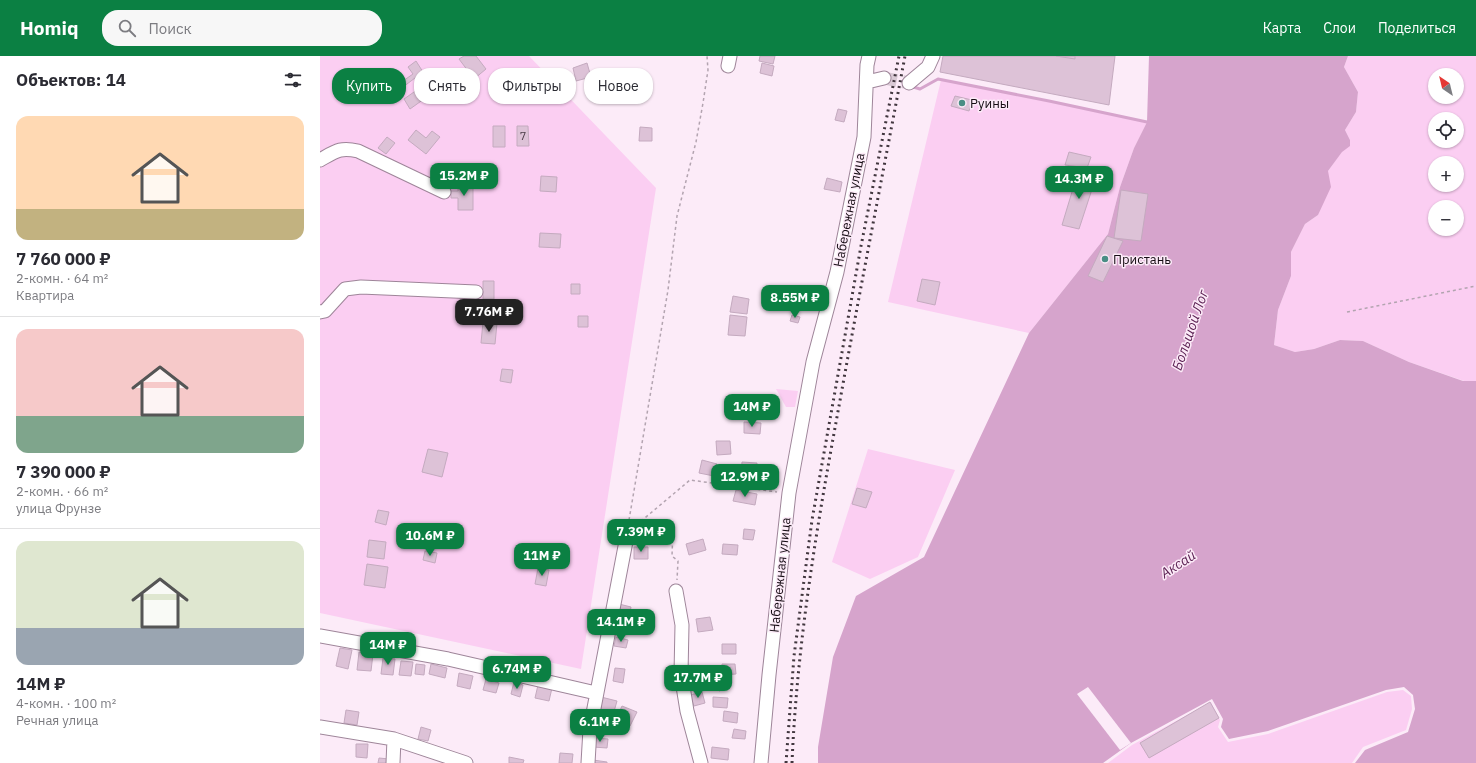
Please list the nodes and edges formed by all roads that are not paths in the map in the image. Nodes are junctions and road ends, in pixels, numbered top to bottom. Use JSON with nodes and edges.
{"nodes":[{"id":1,"x":869,"y":56,"type":"edge"},
{"id":2,"x":933,"y":56,"type":"edge"},
{"id":3,"x":884,"y":78,"type":"tunnel mouth"},
{"id":4,"x":867,"y":82,"type":"junction"},
{"id":5,"x":909,"y":83,"type":"dead end"},
{"id":6,"x":320,"y":160,"type":"edge"},
{"id":7,"x":444,"y":192,"type":"dead end"},
{"id":8,"x":476,"y":292,"type":"dead end"},
{"id":9,"x":320,"y":312,"type":"edge"},
{"id":10,"x":627,"y":536,"type":"road end"},
{"id":11,"x":676,"y":591,"type":"road end"},
{"id":12,"x":320,"y":636,"type":"edge"},
{"id":13,"x":596,"y":693,"type":"junction"},
{"id":14,"x":320,"y":727,"type":"edge"},
{"id":15,"x":394,"y":739,"type":"junction"},
{"id":16,"x":393,"y":763,"type":"edge"},
{"id":17,"x":466,"y":763,"type":"edge"},
{"id":18,"x":588,"y":763,"type":"edge"},
{"id":19,"x":701,"y":763,"type":"edge"},
{"id":20,"x":761,"y":763,"type":"edge"}],
"edges":[{"from":1,"to":4,"type":"street","name":"Набережная улица"},
{"from":2,"to":5,"type":"street"},
{"from":3,"to":4,"type":"street"},
{"from":4,"to":20,"type":"street","name":"Набережная улица"},
{"from":6,"to":7,"type":"street"},
{"from":8,"to":9,"type":"street"},
{"from":10,"to":13,"type":"street"},
{"from":11,"to":19,"type":"street"},
{"from":12,"to":13,"type":"street"},
{"from":13,"to":18,"type":"street"},
{"from":14,"to":15,"type":"street"},
{"from":15,"to":16,"type":"street"},
{"from":15,"to":17,"type":"street"}]}
